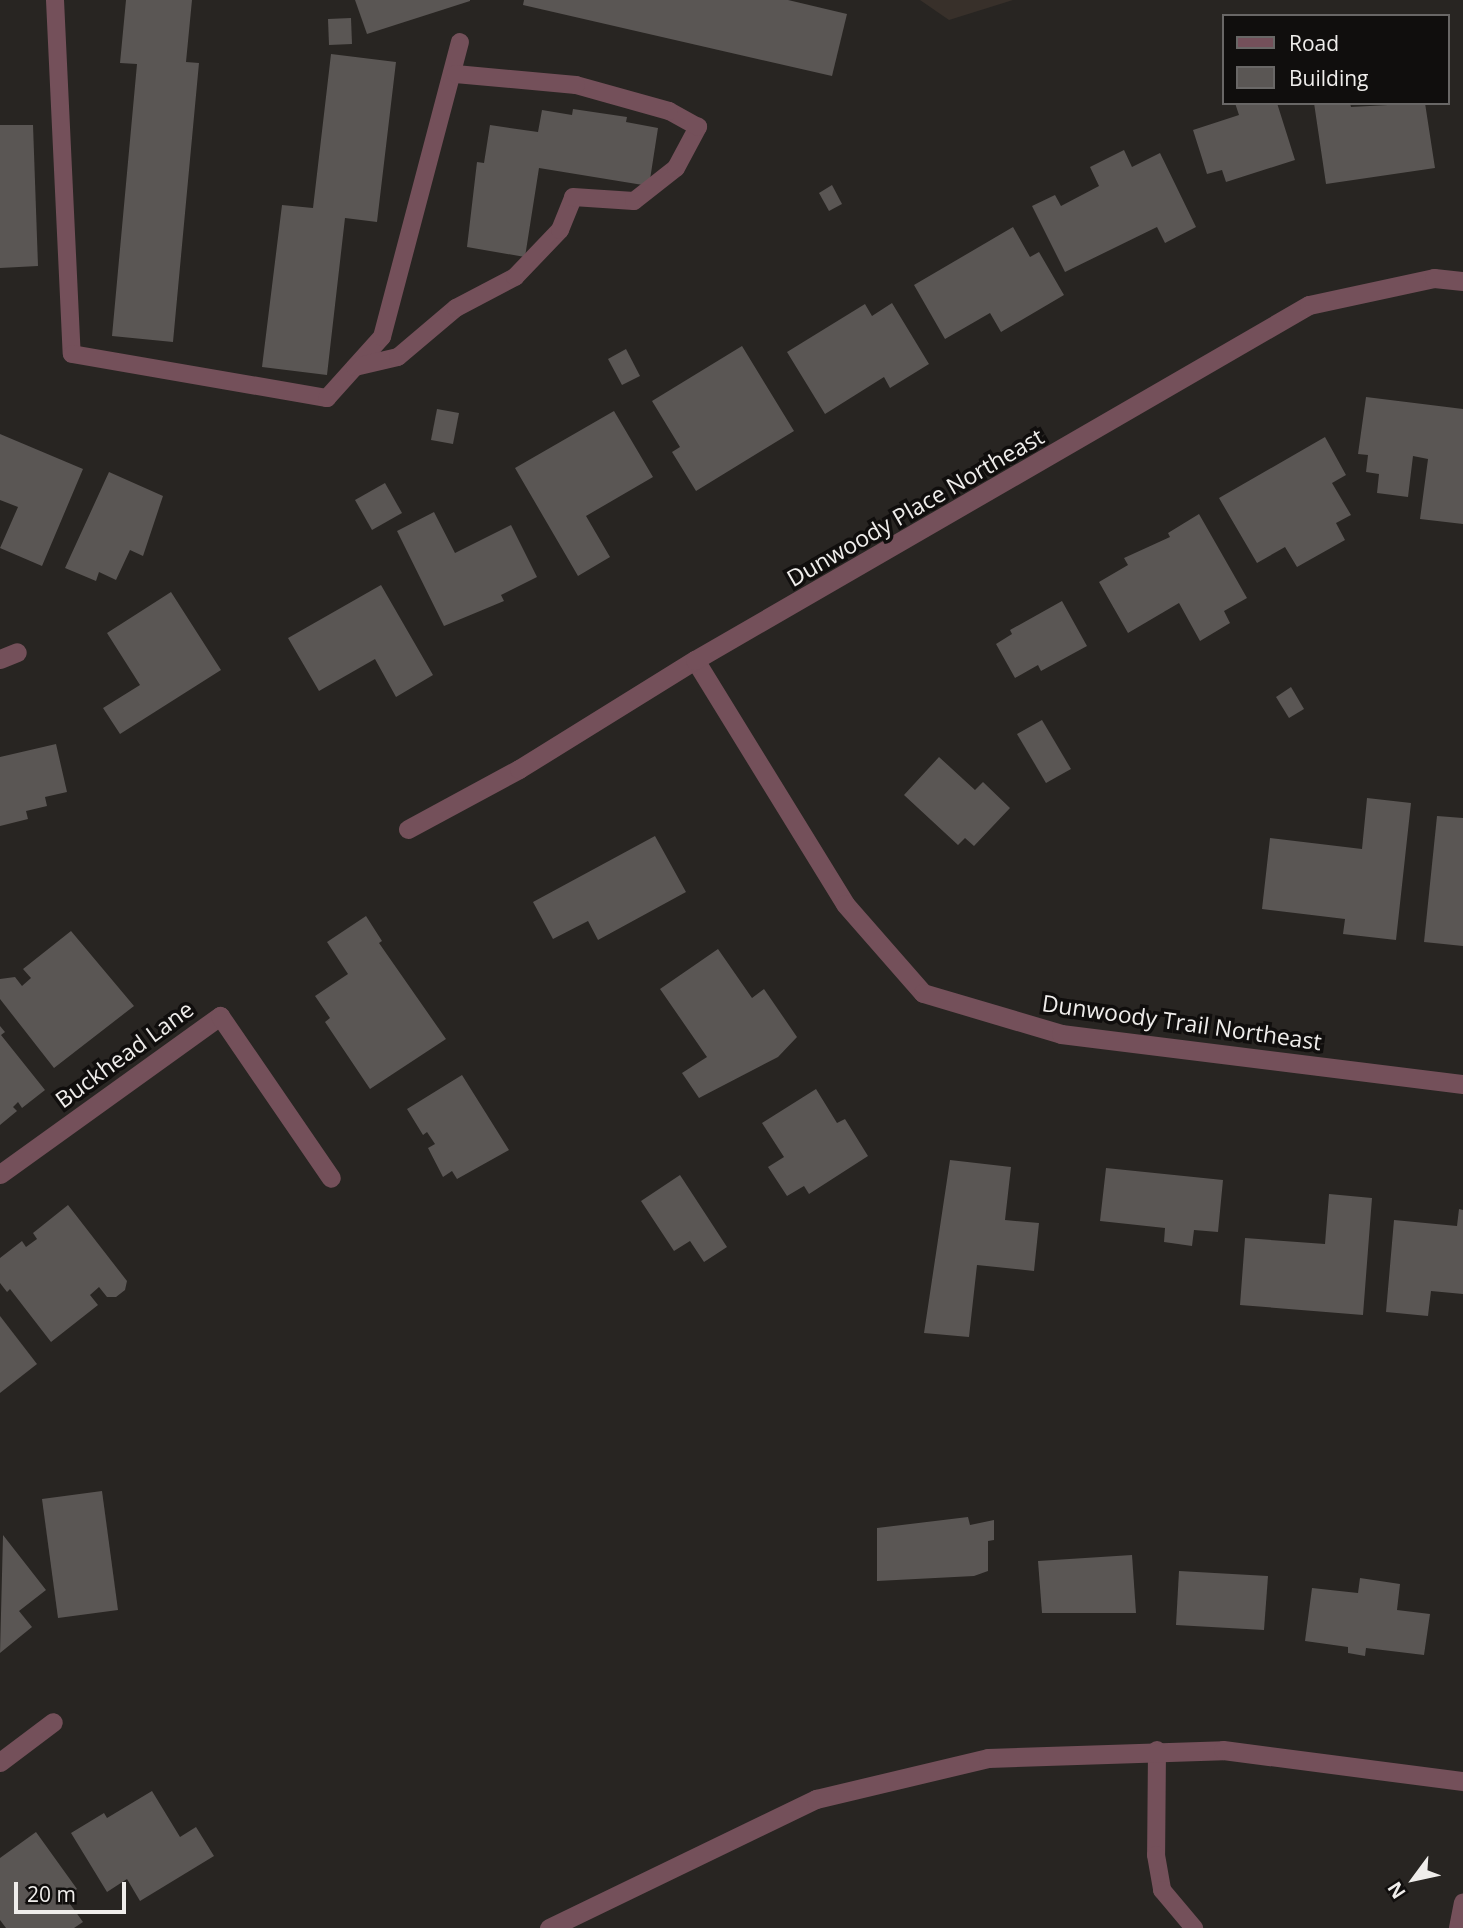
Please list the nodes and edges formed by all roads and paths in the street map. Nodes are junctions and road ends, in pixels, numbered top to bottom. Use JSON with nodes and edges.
{"nodes":[{"id":1,"x":55,"y":0,"type":"edge"},
{"id":2,"x":460,"y":42,"type":"dead end"},
{"id":3,"x":455,"y":74,"type":"junction"},
{"id":4,"x":1463,"y":281,"type":"edge"},
{"id":5,"x":354,"y":368,"type":"junction"},
{"id":6,"x":695,"y":660,"type":"junction"},
{"id":7,"x":408,"y":829,"type":"dead end"},
{"id":8,"x":1463,"y":1084,"type":"edge"},
{"id":9,"x":0,"y":1174,"type":"edge"},
{"id":10,"x":331,"y":1178,"type":"dead end"},
{"id":11,"x":53,"y":1722,"type":"dead end"},
{"id":12,"x":1157,"y":1751,"type":"junction"},
{"id":13,"x":0,"y":1762,"type":"edge"},
{"id":14,"x":1463,"y":1781,"type":"edge"},
{"id":15,"x":1463,"y":1902,"type":"edge"},
{"id":16,"x":549,"y":1928,"type":"edge"},
{"id":17,"x":1194,"y":1928,"type":"edge"},
{"id":18,"x":1458,"y":1928,"type":"edge"}],
"edges":[{"from":1,"to":5,"type":"lane"},
{"from":2,"to":3,"type":"lane"},
{"from":3,"to":5,"type":"lane"},
{"from":3,"to":5,"type":"lane"},
{"from":4,"to":6,"type":"street","name":"Dunwoody Place Northeast"},
{"from":6,"to":7,"type":"street","name":"Dunwoody Place Northeast"},
{"from":6,"to":8,"type":"street","name":"Dunwoody Trail Northeast"},
{"from":9,"to":10,"type":"street","name":"Buckhead Lane"},
{"from":11,"to":13,"type":"street"},
{"from":12,"to":14,"type":"street"},
{"from":12,"to":16,"type":"street"},
{"from":12,"to":17,"type":"lane"},
{"from":15,"to":18,"type":"lane"}]}
